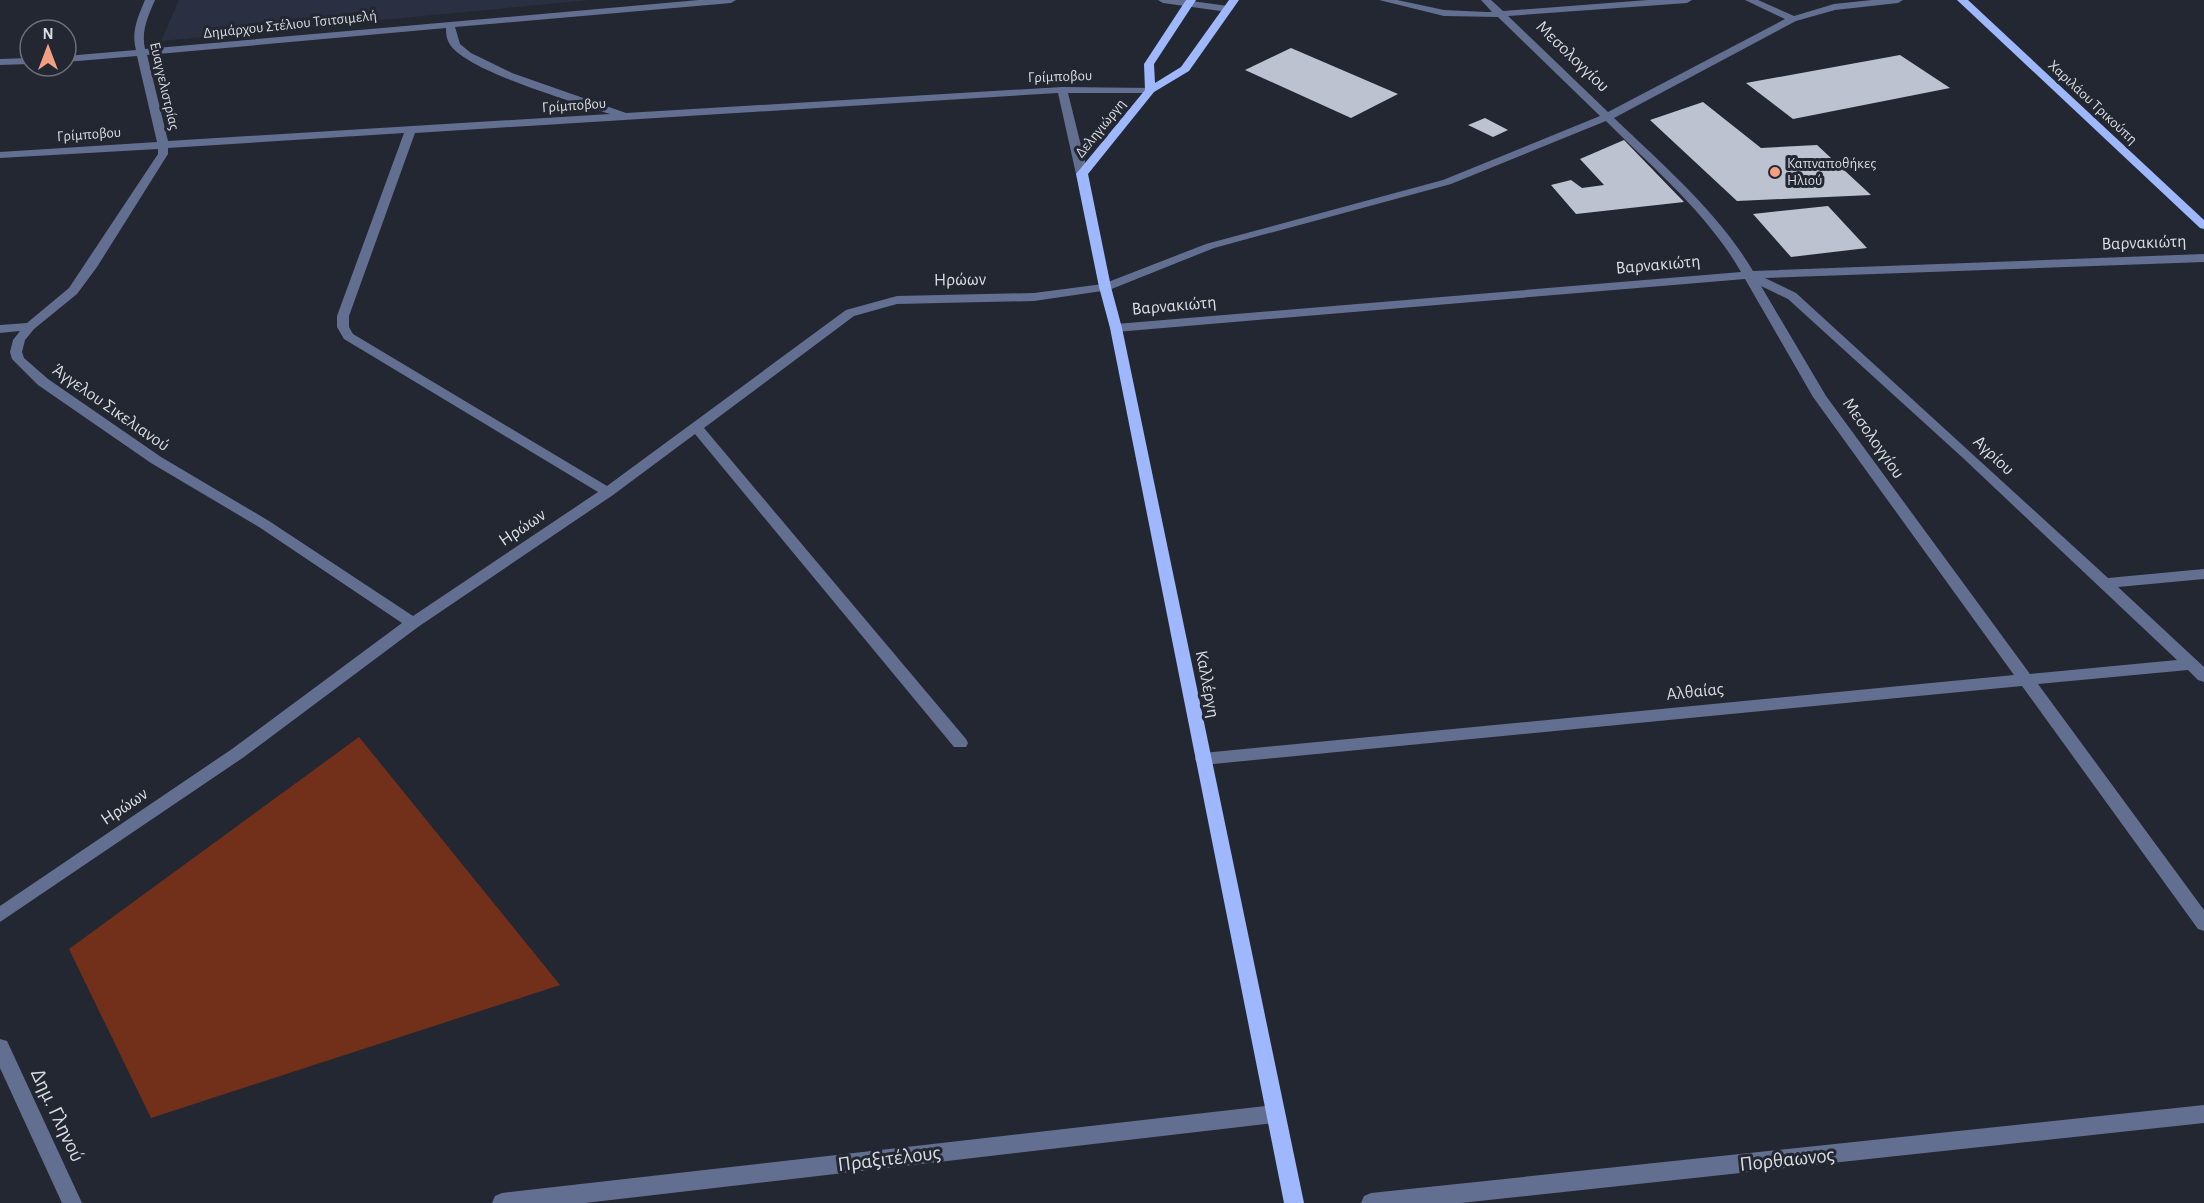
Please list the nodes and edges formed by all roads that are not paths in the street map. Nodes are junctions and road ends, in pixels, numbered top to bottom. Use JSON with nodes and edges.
{"nodes":[{"id":1,"x":150,"y":0,"type":"edge"},
{"id":2,"x":731,"y":0,"type":"edge"},
{"id":3,"x":1163,"y":0,"type":"edge"},
{"id":4,"x":1384,"y":0,"type":"edge"},
{"id":5,"x":1486,"y":0,"type":"edge"},
{"id":6,"x":1687,"y":0,"type":"edge"},
{"id":7,"x":1750,"y":0,"type":"edge"},
{"id":8,"x":1898,"y":0,"type":"edge"},
{"id":9,"x":1962,"y":0,"type":"edge"},
{"id":10,"x":1190,"y":2,"type":"edge"},
{"id":11,"x":1231,"y":4,"type":"edge"},
{"id":12,"x":1501,"y":15,"type":"junction"},
{"id":13,"x":1793,"y":19,"type":"junction"},
{"id":14,"x":450,"y":24,"type":"junction"},
{"id":15,"x":141,"y":54,"type":"junction"},
{"id":16,"x":78,"y":58,"type":"edge"},
{"id":17,"x":18,"y":61,"type":"edge"},
{"id":18,"x":0,"y":62,"type":"edge"},
{"id":19,"x":1062,"y":90,"type":"junction"},
{"id":20,"x":1150,"y":90,"type":"junction"},
{"id":21,"x":627,"y":117,"type":"junction"},
{"id":22,"x":1607,"y":117,"type":"junction"},
{"id":23,"x":411,"y":130,"type":"junction"},
{"id":24,"x":163,"y":144,"type":"junction"},
{"id":25,"x":0,"y":154,"type":"edge"},
{"id":26,"x":1082,"y":174,"type":"junction"},
{"id":27,"x":2204,"y":225,"type":"edge"},
{"id":28,"x":2204,"y":258,"type":"edge"},
{"id":29,"x":1749,"y":275,"type":"junction"},
{"id":30,"x":1105,"y":287,"type":"junction"},
{"id":31,"x":30,"y":326,"type":"junction"},
{"id":32,"x":1116,"y":328,"type":"junction"},
{"id":33,"x":0,"y":329,"type":"edge"},
{"id":34,"x":696,"y":427,"type":"junction"},
{"id":35,"x":609,"y":492,"type":"junction"},
{"id":36,"x":2204,"y":574,"type":"edge"},
{"id":37,"x":2104,"y":583,"type":"junction"},
{"id":38,"x":413,"y":623,"type":"junction"},
{"id":39,"x":2190,"y":664,"type":"junction"},
{"id":40,"x":2204,"y":676,"type":"edge"},
{"id":41,"x":2025,"y":679,"type":"junction"},
{"id":42,"x":960,"y":743,"type":"dead end"},
{"id":43,"x":1203,"y":759,"type":"junction"},
{"id":44,"x":0,"y":915,"type":"edge"},
{"id":45,"x":2204,"y":924,"type":"edge"},
{"id":46,"x":0,"y":1047,"type":"edge"},
{"id":47,"x":1275,"y":1114,"type":"junction"},
{"id":48,"x":2204,"y":1114,"type":"edge"},
{"id":49,"x":72,"y":1203,"type":"edge"},
{"id":50,"x":502,"y":1203,"type":"edge"},
{"id":51,"x":1294,"y":1203,"type":"edge"},
{"id":52,"x":1371,"y":1203,"type":"edge"}],
"edges":[{"from":1,"to":15,"type":"street","name":"Ευαγγελιστρίας"},
{"from":2,"to":14,"type":"street","name":"Δημάρχου Στέλιου Τσιτσιμελή"},
{"from":3,"to":10,"type":"street"},
{"from":4,"to":12,"type":"street"},
{"from":5,"to":12,"type":"street","name":"Μεσολογγίου"},
{"from":6,"to":12,"type":"street"},
{"from":7,"to":13,"type":"street"},
{"from":8,"to":13,"type":"street","name":"Ηρώων"},
{"from":9,"to":27,"type":"main road","name":"Χαριλάου Τρικούπη"},
{"from":10,"to":11,"type":"street"},
{"from":10,"to":20,"type":"main road","name":"Δεληγιώργη"},
{"from":11,"to":20,"type":"main road","name":"Δεληγιώργη"},
{"from":12,"to":22,"type":"street","name":"Μεσολογγίου"},
{"from":13,"to":22,"type":"street","name":"Ηρώων"},
{"from":14,"to":15,"type":"street","name":"Δημάρχου Στέλιου Τσιτσιμελή"},
{"from":14,"to":21,"type":"street"},
{"from":15,"to":16,"type":"street","name":"Δημάρχου Στέλιου Τσιτσιμελή"},
{"from":15,"to":24,"type":"street","name":"Ευαγγελιστρίας"},
{"from":17,"to":18,"type":"street"},
{"from":19,"to":20,"type":"street","name":"Γρίμποβου"},
{"from":19,"to":21,"type":"street","name":"Γρίμποβου"},
{"from":19,"to":26,"type":"street","name":"Δεληγιώργη"},
{"from":20,"to":26,"type":"main road","name":"Δεληγιώργη"},
{"from":21,"to":23,"type":"street","name":"Γρίμποβου"},
{"from":22,"to":29,"type":"street","name":"Μεσολογγίου"},
{"from":22,"to":30,"type":"street","name":"Ηρώων"},
{"from":23,"to":24,"type":"street","name":"Γρίμποβου"},
{"from":23,"to":35,"type":"street"},
{"from":24,"to":25,"type":"street","name":"Γρίμποβου"},
{"from":24,"to":31,"type":"street","name":"Άγγελου Σικελιανού"},
{"from":26,"to":30,"type":"main road","name":"Καλλέργη"},
{"from":28,"to":29,"type":"street","name":"Βαρνακιώτη"},
{"from":29,"to":32,"type":"street","name":"Βαρνακιώτη"},
{"from":29,"to":37,"type":"street","name":"Αγρίου"},
{"from":29,"to":41,"type":"street","name":"Μεσολογγίου"},
{"from":30,"to":32,"type":"main road","name":"Καλλέργη"},
{"from":30,"to":34,"type":"street","name":"Ηρώων"},
{"from":31,"to":33,"type":"street"},
{"from":31,"to":38,"type":"street","name":"Άγγελου Σικελιανού"},
{"from":32,"to":43,"type":"main road","name":"Καλλέργη"},
{"from":34,"to":35,"type":"street","name":"Ηρώων"},
{"from":34,"to":42,"type":"street"},
{"from":35,"to":38,"type":"street","name":"Ηρώων"},
{"from":36,"to":37,"type":"street"},
{"from":37,"to":39,"type":"street","name":"Αγρίου"},
{"from":38,"to":44,"type":"street","name":"Ηρώων"},
{"from":39,"to":40,"type":"street","name":"Αγρίου"},
{"from":39,"to":41,"type":"street","name":"Αλθαίας"},
{"from":41,"to":43,"type":"street","name":"Αλθαίας"},
{"from":41,"to":45,"type":"street","name":"Μεσολογγίου"},
{"from":43,"to":47,"type":"main road","name":"Καλλέργη"},
{"from":46,"to":49,"type":"street","name":"Δημ. Γληνού"},
{"from":47,"to":50,"type":"street","name":"Πραξιτέλους"},
{"from":47,"to":51,"type":"main road","name":"Καλλέργη"},
{"from":48,"to":52,"type":"street","name":"Πορθαωνος"}]}
